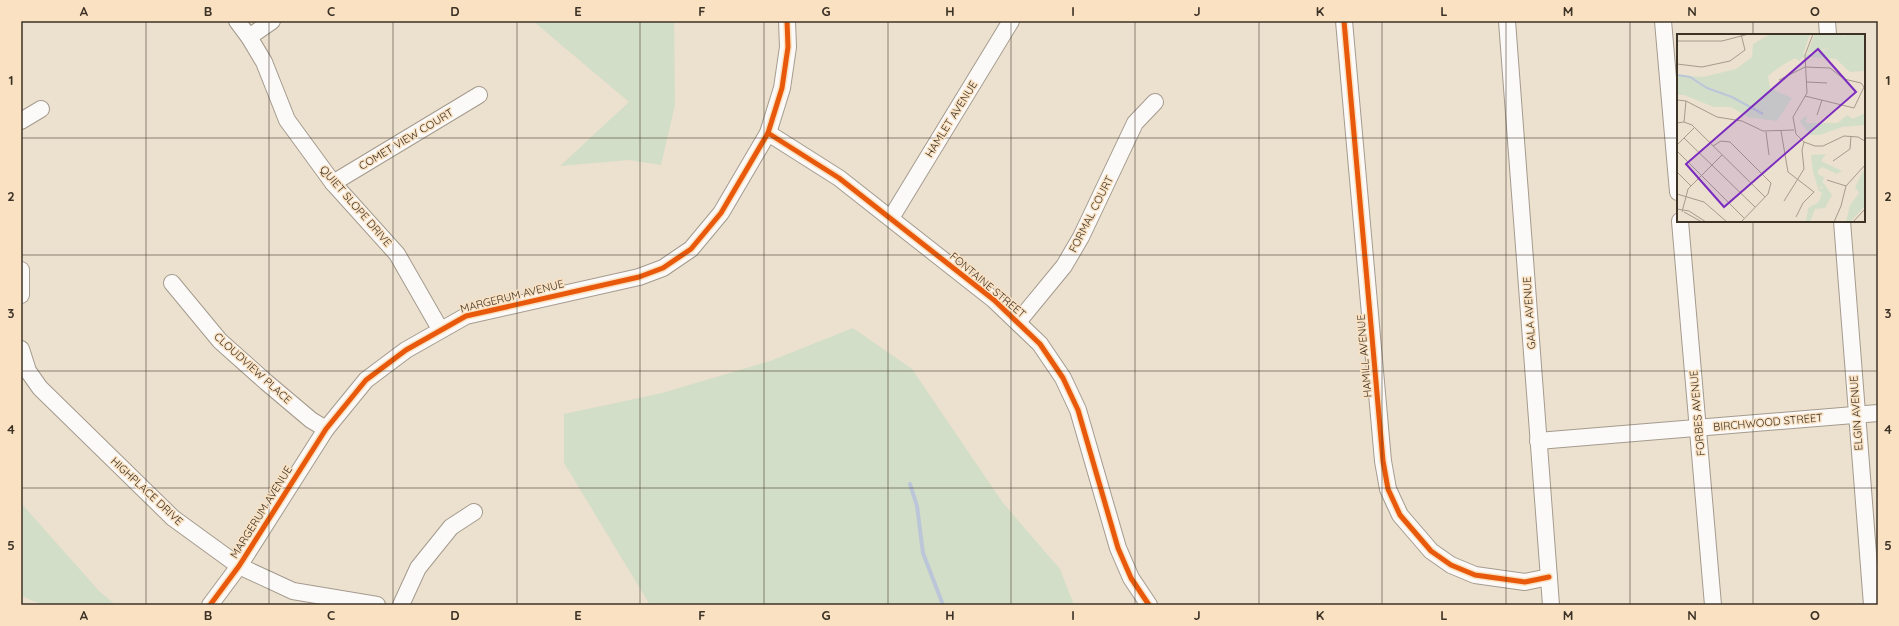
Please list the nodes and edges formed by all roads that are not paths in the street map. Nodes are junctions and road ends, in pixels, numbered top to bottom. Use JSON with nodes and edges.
{"nodes":[{"id":1,"x":237,"y":21,"type":"edge"},
{"id":2,"x":272,"y":21,"type":"edge"},
{"id":3,"x":787,"y":21,"type":"edge"},
{"id":4,"x":1011,"y":21,"type":"edge"},
{"id":5,"x":1344,"y":21,"type":"edge"},
{"id":6,"x":1507,"y":21,"type":"edge"},
{"id":7,"x":1663,"y":21,"type":"edge"},
{"id":8,"x":1827,"y":21,"type":"edge"},
{"id":9,"x":1828,"y":34,"type":"edge"},
{"id":10,"x":250,"y":36,"type":"junction"},
{"id":11,"x":479,"y":95,"type":"dead end"},
{"id":12,"x":1155,"y":102,"type":"dead end"},
{"id":13,"x":41,"y":109,"type":"dead end"},
{"id":14,"x":21,"y":121,"type":"edge"},
{"id":15,"x":768,"y":133,"type":"junction"},
{"id":16,"x":1677,"y":181,"type":"edge"},
{"id":17,"x":333,"y":182,"type":"junction"},
{"id":18,"x":890,"y":218,"type":"junction"},
{"id":19,"x":1680,"y":222,"type":"edge"},
{"id":20,"x":1842,"y":222,"type":"edge"},
{"id":21,"x":21,"y":270,"type":"edge"},
{"id":22,"x":172,"y":283,"type":"dead end"},
{"id":23,"x":21,"y":295,"type":"edge"},
{"id":24,"x":1018,"y":322,"type":"junction"},
{"id":25,"x":440,"y":329,"type":"junction"},
{"id":26,"x":21,"y":349,"type":"edge"},
{"id":27,"x":1878,"y":413,"type":"edge"},
{"id":28,"x":1856,"y":414,"type":"junction"},
{"id":29,"x":1698,"y":428,"type":"junction"},
{"id":30,"x":326,"y":429,"type":"junction"},
{"id":31,"x":1538,"y":441,"type":"junction"},
{"id":32,"x":474,"y":512,"type":"dead end"},
{"id":33,"x":239,"y":566,"type":"junction"},
{"id":34,"x":1549,"y":577,"type":"junction"},
{"id":35,"x":210,"y":605,"type":"edge"},
{"id":36,"x":377,"y":605,"type":"edge"},
{"id":37,"x":401,"y":605,"type":"edge"},
{"id":38,"x":1149,"y":605,"type":"edge"},
{"id":39,"x":1551,"y":605,"type":"edge"},
{"id":40,"x":1713,"y":605,"type":"edge"},
{"id":41,"x":1872,"y":605,"type":"edge"}],
"edges":[{"from":1,"to":10,"type":"street","name":"QUIET SLOPE DRIVE"},
{"from":2,"to":10,"type":"street"},
{"from":3,"to":15,"type":"street","name":"MARGERUM AVENUE"},
{"from":4,"to":18,"type":"street","name":"HAMLET AVENUE"},
{"from":5,"to":34,"type":"street","name":"HAMILL AVENUE"},
{"from":6,"to":31,"type":"street","name":"GALA AVENUE"},
{"from":7,"to":16,"type":"street"},
{"from":8,"to":9,"type":"street"},
{"from":10,"to":17,"type":"street","name":"QUIET SLOPE DRIVE"},
{"from":11,"to":17,"type":"street","name":"COMET VIEW COURT"},
{"from":12,"to":24,"type":"street","name":"FORMAL COURT"},
{"from":13,"to":14,"type":"street"},
{"from":15,"to":18,"type":"street","name":"FONTAINE STREET"},
{"from":15,"to":25,"type":"street","name":"MARGERUM AVENUE"},
{"from":17,"to":25,"type":"street","name":"QUIET SLOPE DRIVE"},
{"from":18,"to":24,"type":"street","name":"FONTAINE STREET"},
{"from":19,"to":29,"type":"street","name":"FORBES AVENUE"},
{"from":20,"to":28,"type":"street","name":"ELGIN AVENUE"},
{"from":21,"to":23,"type":"street"},
{"from":22,"to":30,"type":"street","name":"CLOUDVIEW PLACE"},
{"from":24,"to":38,"type":"street","name":"FONTAINE STREET"},
{"from":25,"to":30,"type":"street","name":"MARGERUM AVENUE"},
{"from":26,"to":33,"type":"street","name":"HIGHPLACE DRIVE"},
{"from":27,"to":28,"type":"street","name":"BIRCHWOOD STREET"},
{"from":28,"to":29,"type":"street","name":"BIRCHWOOD STREET"},
{"from":28,"to":41,"type":"street","name":"ELGIN AVENUE"},
{"from":29,"to":31,"type":"street","name":"BIRCHWOOD STREET"},
{"from":29,"to":40,"type":"street","name":"FORBES AVENUE"},
{"from":30,"to":33,"type":"street","name":"MARGERUM AVENUE"},
{"from":31,"to":34,"type":"street","name":"GALA AVENUE"},
{"from":32,"to":37,"type":"street"},
{"from":33,"to":35,"type":"street","name":"MARGERUM AVENUE"},
{"from":33,"to":36,"type":"street","name":"HIGHPLACE DRIVE"},
{"from":34,"to":39,"type":"street","name":"GALA AVENUE"}]}
